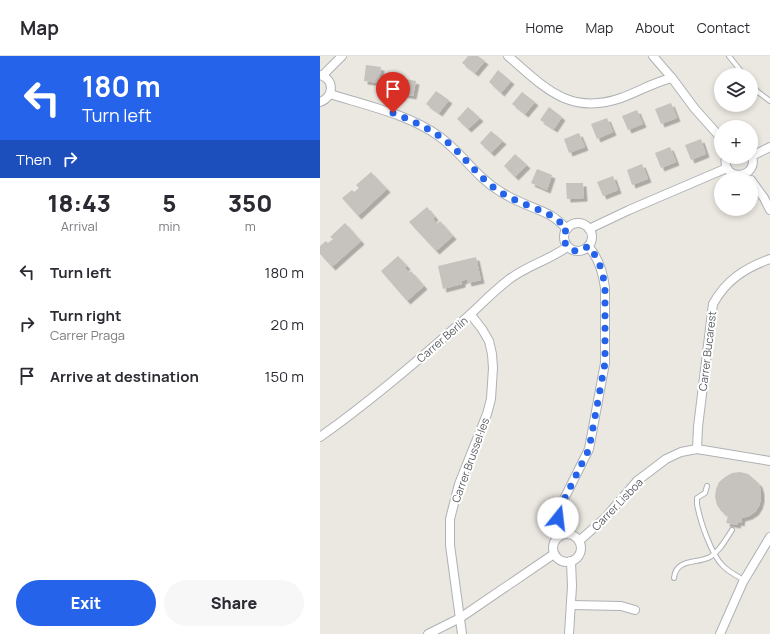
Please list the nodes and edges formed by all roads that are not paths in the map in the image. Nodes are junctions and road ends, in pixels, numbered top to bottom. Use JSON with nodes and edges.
{"nodes":[{"id":1,"x":342,"y":56,"type":"edge"},
{"id":2,"x":508,"y":56,"type":"edge"},
{"id":3,"x":653,"y":56,"type":"edge"},
{"id":4,"x":729,"y":56,"type":"edge"},
{"id":5,"x":738,"y":68,"type":"edge"},
{"id":6,"x":321,"y":75,"type":"edge"},
{"id":7,"x":672,"y":78,"type":"junction"},
{"id":8,"x":758,"y":92,"type":"edge"},
{"id":9,"x":330,"y":94,"type":"junction"},
{"id":10,"x":770,"y":101,"type":"edge"},
{"id":11,"x":320,"y":102,"type":"edge"},
{"id":12,"x":714,"y":130,"type":"edge"},
{"id":13,"x":770,"y":147,"type":"edge"},
{"id":14,"x":758,"y":152,"type":"edge"},
{"id":15,"x":726,"y":164,"type":"edge"},
{"id":16,"x":727,"y":168,"type":"junction"},
{"id":17,"x":730,"y":172,"type":"edge"},
{"id":18,"x":758,"y":190,"type":"edge"},
{"id":19,"x":770,"y":210,"type":"edge"},
{"id":20,"x":567,"y":228,"type":"junction"},
{"id":21,"x":589,"y":229,"type":"junction"},
{"id":22,"x":588,"y":246,"type":"junction"},
{"id":23,"x":567,"y":247,"type":"junction"},
{"id":24,"x":770,"y":259,"type":"edge"},
{"id":25,"x":471,"y":315,"type":"junction"},
{"id":26,"x":320,"y":437,"type":"edge"},
{"id":27,"x":697,"y":449,"type":"junction"},
{"id":28,"x":770,"y":461,"type":"edge"},
{"id":29,"x":707,"y":486,"type":"dead end"},
{"id":30,"x":732,"y":530,"type":"dead end"},
{"id":31,"x":559,"y":536,"type":"junction"},
{"id":32,"x":770,"y":537,"type":"edge"},
{"id":33,"x":579,"y":542,"type":"junction"},
{"id":34,"x":554,"y":554,"type":"junction"},
{"id":35,"x":714,"y":554,"type":"junction"},
{"id":36,"x":571,"y":561,"type":"junction"},
{"id":37,"x":674,"y":578,"type":"dead end"},
{"id":38,"x":744,"y":580,"type":"junction"},
{"id":39,"x":571,"y":605,"type":"junction"},
{"id":40,"x":635,"y":610,"type":"dead end"},
{"id":41,"x":460,"y":618,"type":"junction"},
{"id":42,"x":428,"y":634,"type":"edge"},
{"id":43,"x":462,"y":634,"type":"edge"},
{"id":44,"x":569,"y":634,"type":"edge"},
{"id":45,"x":720,"y":634,"type":"edge"}],
"edges":[{"from":1,"to":6,"type":"street"},
{"from":2,"to":7,"type":"street"},
{"from":3,"to":7,"type":"street"},
{"from":4,"to":5,"type":"lane"},
{"from":6,"to":9,"type":"street"},
{"from":7,"to":12,"type":"street"},
{"from":8,"to":10,"type":"lane"},
{"from":9,"to":11,"type":"street"},
{"from":9,"to":20,"type":"street"},
{"from":13,"to":14,"type":"street"},
{"from":15,"to":16,"type":"street"},
{"from":16,"to":17,"type":"street"},
{"from":16,"to":21,"type":"street"},
{"from":18,"to":19,"type":"street"},
{"from":20,"to":21,"type":"street"},
{"from":20,"to":23,"type":"street"},
{"from":21,"to":22,"type":"street"},
{"from":22,"to":23,"type":"street"},
{"from":22,"to":31,"type":"street"},
{"from":23,"to":25,"type":"street","name":"Carrer Berlín"},
{"from":24,"to":27,"type":"street","name":"Carrer Bucarest"},
{"from":25,"to":26,"type":"street","name":"Carrer Berlín"},
{"from":25,"to":41,"type":"street","name":"Carrer Brussel·les"},
{"from":27,"to":28,"type":"street","name":"Carrer Lisboa"},
{"from":27,"to":33,"type":"street","name":"Carrer Lisboa"},
{"from":29,"to":35,"type":"lane"},
{"from":30,"to":35,"type":"lane"},
{"from":31,"to":33,"type":"street"},
{"from":31,"to":34,"type":"street"},
{"from":32,"to":38,"type":"street"},
{"from":33,"to":36,"type":"street"},
{"from":34,"to":36,"type":"street"},
{"from":34,"to":41,"type":"street"},
{"from":35,"to":37,"type":"lane"},
{"from":35,"to":38,"type":"lane"},
{"from":36,"to":39,"type":"street"},
{"from":38,"to":45,"type":"street"},
{"from":39,"to":40,"type":"street"},
{"from":39,"to":44,"type":"street"},
{"from":41,"to":42,"type":"street"},
{"from":41,"to":43,"type":"street","name":"Carrer Brussel·les"}]}
